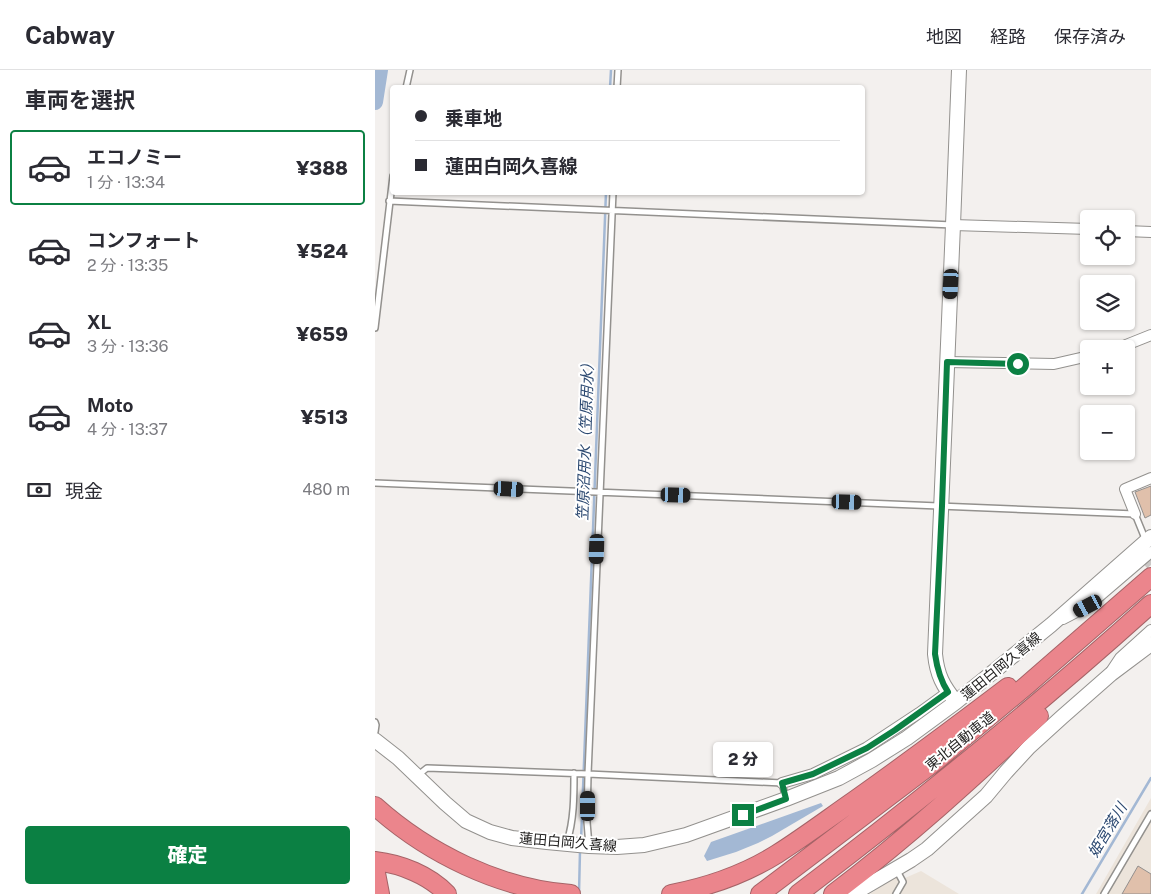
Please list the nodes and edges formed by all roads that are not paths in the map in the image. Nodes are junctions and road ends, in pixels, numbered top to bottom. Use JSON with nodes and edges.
{"nodes":[{"id":1,"x":410,"y":70,"type":"edge"},
{"id":2,"x":618,"y":70,"type":"edge"},
{"id":3,"x":959,"y":70,"type":"edge"},
{"id":4,"x":407,"y":85,"type":"edge"},
{"id":5,"x":617,"y":85,"type":"edge"},
{"id":6,"x":390,"y":195,"type":"edge"},
{"id":7,"x":613,"y":195,"type":"edge"},
{"id":8,"x":389,"y":202,"type":"junction"},
{"id":9,"x":612,"y":211,"type":"junction"},
{"id":10,"x":953,"y":225,"type":"junction"},
{"id":11,"x":1080,"y":230,"type":"edge"},
{"id":12,"x":1135,"y":231,"type":"edge"},
{"id":13,"x":1151,"y":232,"type":"edge"},
{"id":14,"x":375,"y":328,"type":"edge"},
{"id":15,"x":1151,"y":335,"type":"edge"},
{"id":16,"x":1135,"y":341,"type":"edge"},
{"id":17,"x":1080,"y":358,"type":"edge"},
{"id":18,"x":947,"y":362,"type":"junction"},
{"id":19,"x":1151,"y":478,"type":"edge"},
{"id":20,"x":375,"y":483,"type":"edge"},
{"id":21,"x":600,"y":492,"type":"junction"},
{"id":22,"x":942,"y":506,"type":"junction"},
{"id":23,"x":1135,"y":514,"type":"junction"},
{"id":24,"x":1149,"y":543,"type":"edge"},
{"id":25,"x":1151,"y":577,"type":"edge"},
{"id":26,"x":1151,"y":604,"type":"edge"},
{"id":27,"x":1151,"y":630,"type":"edge"},
{"id":28,"x":1089,"y":632,"type":"junction"},
{"id":29,"x":1151,"y":644,"type":"edge"},
{"id":30,"x":1103,"y":648,"type":"junction"},
{"id":31,"x":1111,"y":674,"type":"junction"},
{"id":32,"x":952,"y":697,"type":"junction"},
{"id":33,"x":375,"y":722,"type":"edge"},
{"id":34,"x":375,"y":732,"type":"edge"},
{"id":35,"x":375,"y":740,"type":"edge"},
{"id":36,"x":574,"y":774,"type":"junction"},
{"id":37,"x":588,"y":774,"type":"junction"},
{"id":38,"x":417,"y":776,"type":"junction"},
{"id":39,"x":782,"y":783,"type":"junction"},
{"id":40,"x":786,"y":799,"type":"junction"},
{"id":41,"x":375,"y":806,"type":"edge"},
{"id":42,"x":1151,"y":814,"type":"edge"},
{"id":43,"x":567,"y":844,"type":"junction"},
{"id":44,"x":589,"y":846,"type":"junction"},
{"id":45,"x":375,"y":861,"type":"edge"},
{"id":46,"x":375,"y":868,"type":"edge"},
{"id":47,"x":896,"y":868,"type":"junction"},
{"id":48,"x":380,"y":894,"type":"edge"},
{"id":49,"x":447,"y":894,"type":"edge"},
{"id":50,"x":571,"y":894,"type":"edge"},
{"id":51,"x":671,"y":894,"type":"edge"},
{"id":52,"x":761,"y":894,"type":"edge"},
{"id":53,"x":798,"y":894,"type":"edge"},
{"id":54,"x":833,"y":894,"type":"edge"},
{"id":55,"x":853,"y":894,"type":"edge"},
{"id":56,"x":896,"y":894,"type":"edge"},
{"id":57,"x":1104,"y":894,"type":"edge"}],
"edges":[{"from":1,"to":4,"type":"lane"},
{"from":2,"to":5,"type":"lane"},
{"from":3,"to":10,"type":"street"},
{"from":6,"to":8,"type":"lane"},
{"from":7,"to":9,"type":"lane"},
{"from":8,"to":9,"type":"lane"},
{"from":8,"to":14,"type":"lane"},
{"from":9,"to":10,"type":"lane"},
{"from":9,"to":21,"type":"lane"},
{"from":10,"to":11,"type":"street"},
{"from":10,"to":18,"type":"street"},
{"from":12,"to":13,"type":"street"},
{"from":15,"to":16,"type":"street"},
{"from":17,"to":18,"type":"street"},
{"from":18,"to":22,"type":"street"},
{"from":19,"to":23,"type":"street"},
{"from":20,"to":21,"type":"lane"},
{"from":21,"to":22,"type":"lane"},
{"from":21,"to":37,"type":"lane"},
{"from":22,"to":23,"type":"lane"},
{"from":22,"to":32,"type":"street"},
{"from":23,"to":24,"type":"lane"},
{"from":24,"to":32,"type":"street","name":"蓮田白岡久喜線"},
{"from":25,"to":28,"type":"highway","name":"東北自動車道"},
{"from":26,"to":30,"type":"highway","name":"東北自動車道"},
{"from":27,"to":31,"type":"street"},
{"from":28,"to":51,"type":"highway"},
{"from":28,"to":52,"type":"highway","name":"東北自動車道"},
{"from":29,"to":31,"type":"street"},
{"from":30,"to":53,"type":"highway","name":"東北自動車道"},
{"from":30,"to":54,"type":"highway"},
{"from":31,"to":47,"type":"street"},
{"from":32,"to":39,"type":"street"},
{"from":32,"to":40,"type":"street","name":"蓮田白岡久喜線"},
{"from":33,"to":34,"type":"lane"},
{"from":35,"to":38,"type":"street","name":"蓮田白岡久喜線"},
{"from":36,"to":37,"type":"lane"},
{"from":36,"to":38,"type":"lane"},
{"from":36,"to":43,"type":"lane"},
{"from":37,"to":39,"type":"lane"},
{"from":37,"to":44,"type":"lane"},
{"from":38,"to":43,"type":"street","name":"蓮田白岡久喜線"},
{"from":39,"to":40,"type":"lane"},
{"from":40,"to":44,"type":"street","name":"蓮田白岡久喜線"},
{"from":41,"to":50,"type":"highway"},
{"from":42,"to":57,"type":"lane"},
{"from":43,"to":44,"type":"street","name":"蓮田白岡久喜線"},
{"from":45,"to":49,"type":"highway"},
{"from":46,"to":48,"type":"highway"},
{"from":47,"to":55,"type":"street"},
{"from":47,"to":56,"type":"lane"}]}
